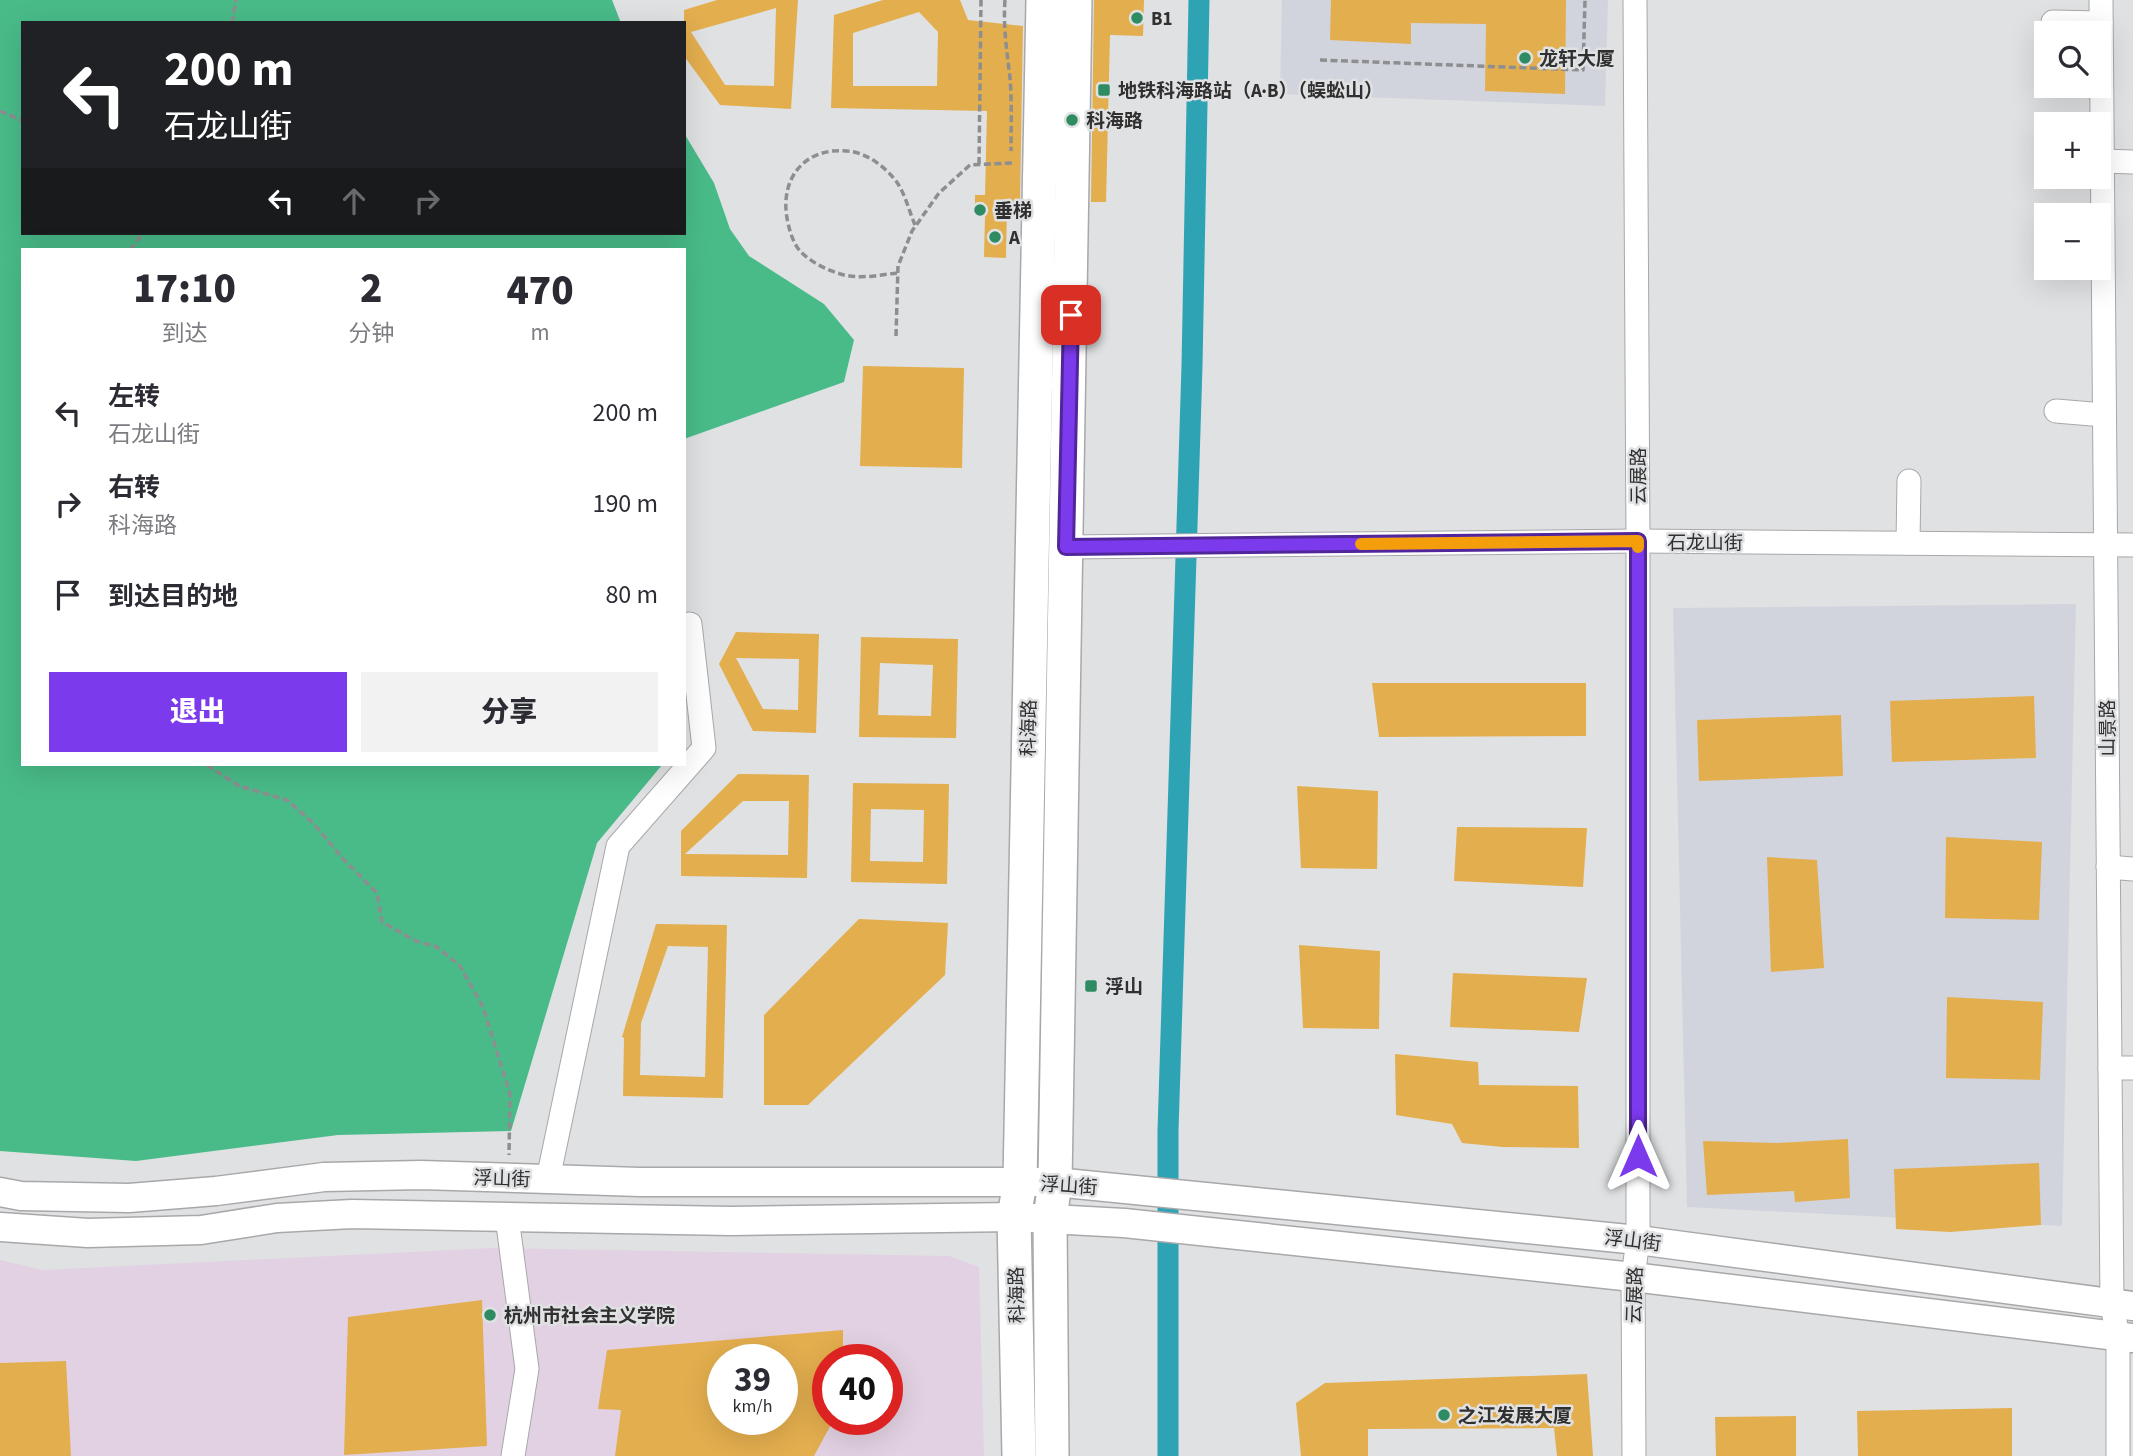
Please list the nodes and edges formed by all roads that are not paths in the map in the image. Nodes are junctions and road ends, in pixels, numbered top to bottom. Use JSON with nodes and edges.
{"nodes":[{"id":1,"x":1043,"y":0,"type":"edge"},
{"id":2,"x":1075,"y":0,"type":"edge"},
{"id":3,"x":1635,"y":0,"type":"edge"},
{"id":4,"x":2101,"y":0,"type":"edge"},
{"id":5,"x":2101,"y":21,"type":"edge"},
{"id":6,"x":2111,"y":161,"type":"edge"},
{"id":7,"x":2133,"y":162,"type":"edge"},
{"id":8,"x":2102,"y":280,"type":"edge"},
{"id":9,"x":2056,"y":411,"type":"dead end"},
{"id":10,"x":2104,"y":415,"type":"junction"},
{"id":11,"x":1909,"y":481,"type":"dead end"},
{"id":12,"x":1638,"y":541,"type":"junction"},
{"id":13,"x":1909,"y":543,"type":"junction"},
{"id":14,"x":2106,"y":545,"type":"junction"},
{"id":15,"x":2133,"y":545,"type":"edge"},
{"id":16,"x":1066,"y":547,"type":"junction"},
{"id":17,"x":690,"y":624,"type":"dead end"},
{"id":18,"x":2108,"y":867,"type":"junction"},
{"id":19,"x":2133,"y":869,"type":"edge"},
{"id":20,"x":2110,"y":1068,"type":"junction"},
{"id":21,"x":2133,"y":1068,"type":"edge"},
{"id":22,"x":548,"y":1179,"type":"junction"},
{"id":23,"x":1020,"y":1182,"type":"junction"},
{"id":24,"x":1055,"y":1182,"type":"junction"},
{"id":25,"x":0,"y":1192,"type":"edge"},
{"id":26,"x":507,"y":1217,"type":"junction"},
{"id":27,"x":1014,"y":1217,"type":"junction"},
{"id":28,"x":1050,"y":1219,"type":"junction"},
{"id":29,"x":0,"y":1227,"type":"edge"},
{"id":30,"x":1637,"y":1240,"type":"junction"},
{"id":31,"x":1633,"y":1277,"type":"junction"},
{"id":32,"x":2123,"y":1306,"type":"edge"},
{"id":33,"x":2126,"y":1338,"type":"edge"},
{"id":34,"x":513,"y":1456,"type":"edge"},
{"id":35,"x":1019,"y":1456,"type":"edge"},
{"id":36,"x":1052,"y":1456,"type":"edge"},
{"id":37,"x":1634,"y":1456,"type":"edge"},
{"id":38,"x":2118,"y":1456,"type":"edge"}],
"edges":[{"from":1,"to":23,"type":"highway","name":"科海路"},
{"from":2,"to":16,"type":"highway","name":"科海路"},
{"from":3,"to":12,"type":"street","name":"云展路"},
{"from":4,"to":5,"type":"street","name":"山景路"},
{"from":6,"to":7,"type":"street"},
{"from":8,"to":10,"type":"street","name":"山景路"},
{"from":9,"to":10,"type":"street"},
{"from":10,"to":14,"type":"street","name":"山景路"},
{"from":11,"to":13,"type":"street"},
{"from":12,"to":13,"type":"street","name":"石龙山街"},
{"from":12,"to":16,"type":"street","name":"石龙山街"},
{"from":12,"to":30,"type":"street","name":"云展路"},
{"from":13,"to":14,"type":"street","name":"石龙山街"},
{"from":14,"to":15,"type":"street","name":"石龙山街"},
{"from":14,"to":18,"type":"street","name":"山景路"},
{"from":16,"to":24,"type":"highway","name":"科海路"},
{"from":17,"to":22,"type":"street"},
{"from":18,"to":19,"type":"street"},
{"from":18,"to":20,"type":"street","name":"山景路"},
{"from":20,"to":21,"type":"street"},
{"from":20,"to":32,"type":"street","name":"山景路"},
{"from":22,"to":23,"type":"main road","name":"浮山街"},
{"from":22,"to":25,"type":"main road","name":"浮山街"},
{"from":23,"to":24,"type":"main road","name":"浮山街"},
{"from":23,"to":27,"type":"highway","name":"科海路"},
{"from":24,"to":28,"type":"highway","name":"科海路"},
{"from":24,"to":30,"type":"main road","name":"浮山街"},
{"from":26,"to":27,"type":"main road","name":"浮山街"},
{"from":26,"to":29,"type":"main road","name":"浮山街"},
{"from":26,"to":34,"type":"street"},
{"from":27,"to":28,"type":"main road","name":"浮山街"},
{"from":27,"to":35,"type":"highway","name":"科海路"},
{"from":28,"to":31,"type":"main road","name":"浮山街"},
{"from":28,"to":36,"type":"highway","name":"科海路"},
{"from":30,"to":31,"type":"street","name":"云展路"},
{"from":30,"to":32,"type":"main road","name":"浮山街"},
{"from":31,"to":33,"type":"main road","name":"浮山街"},
{"from":31,"to":37,"type":"street","name":"云展路"},
{"from":32,"to":33,"type":"street","name":"山景路"},
{"from":33,"to":38,"type":"street","name":"山景路"}]}
